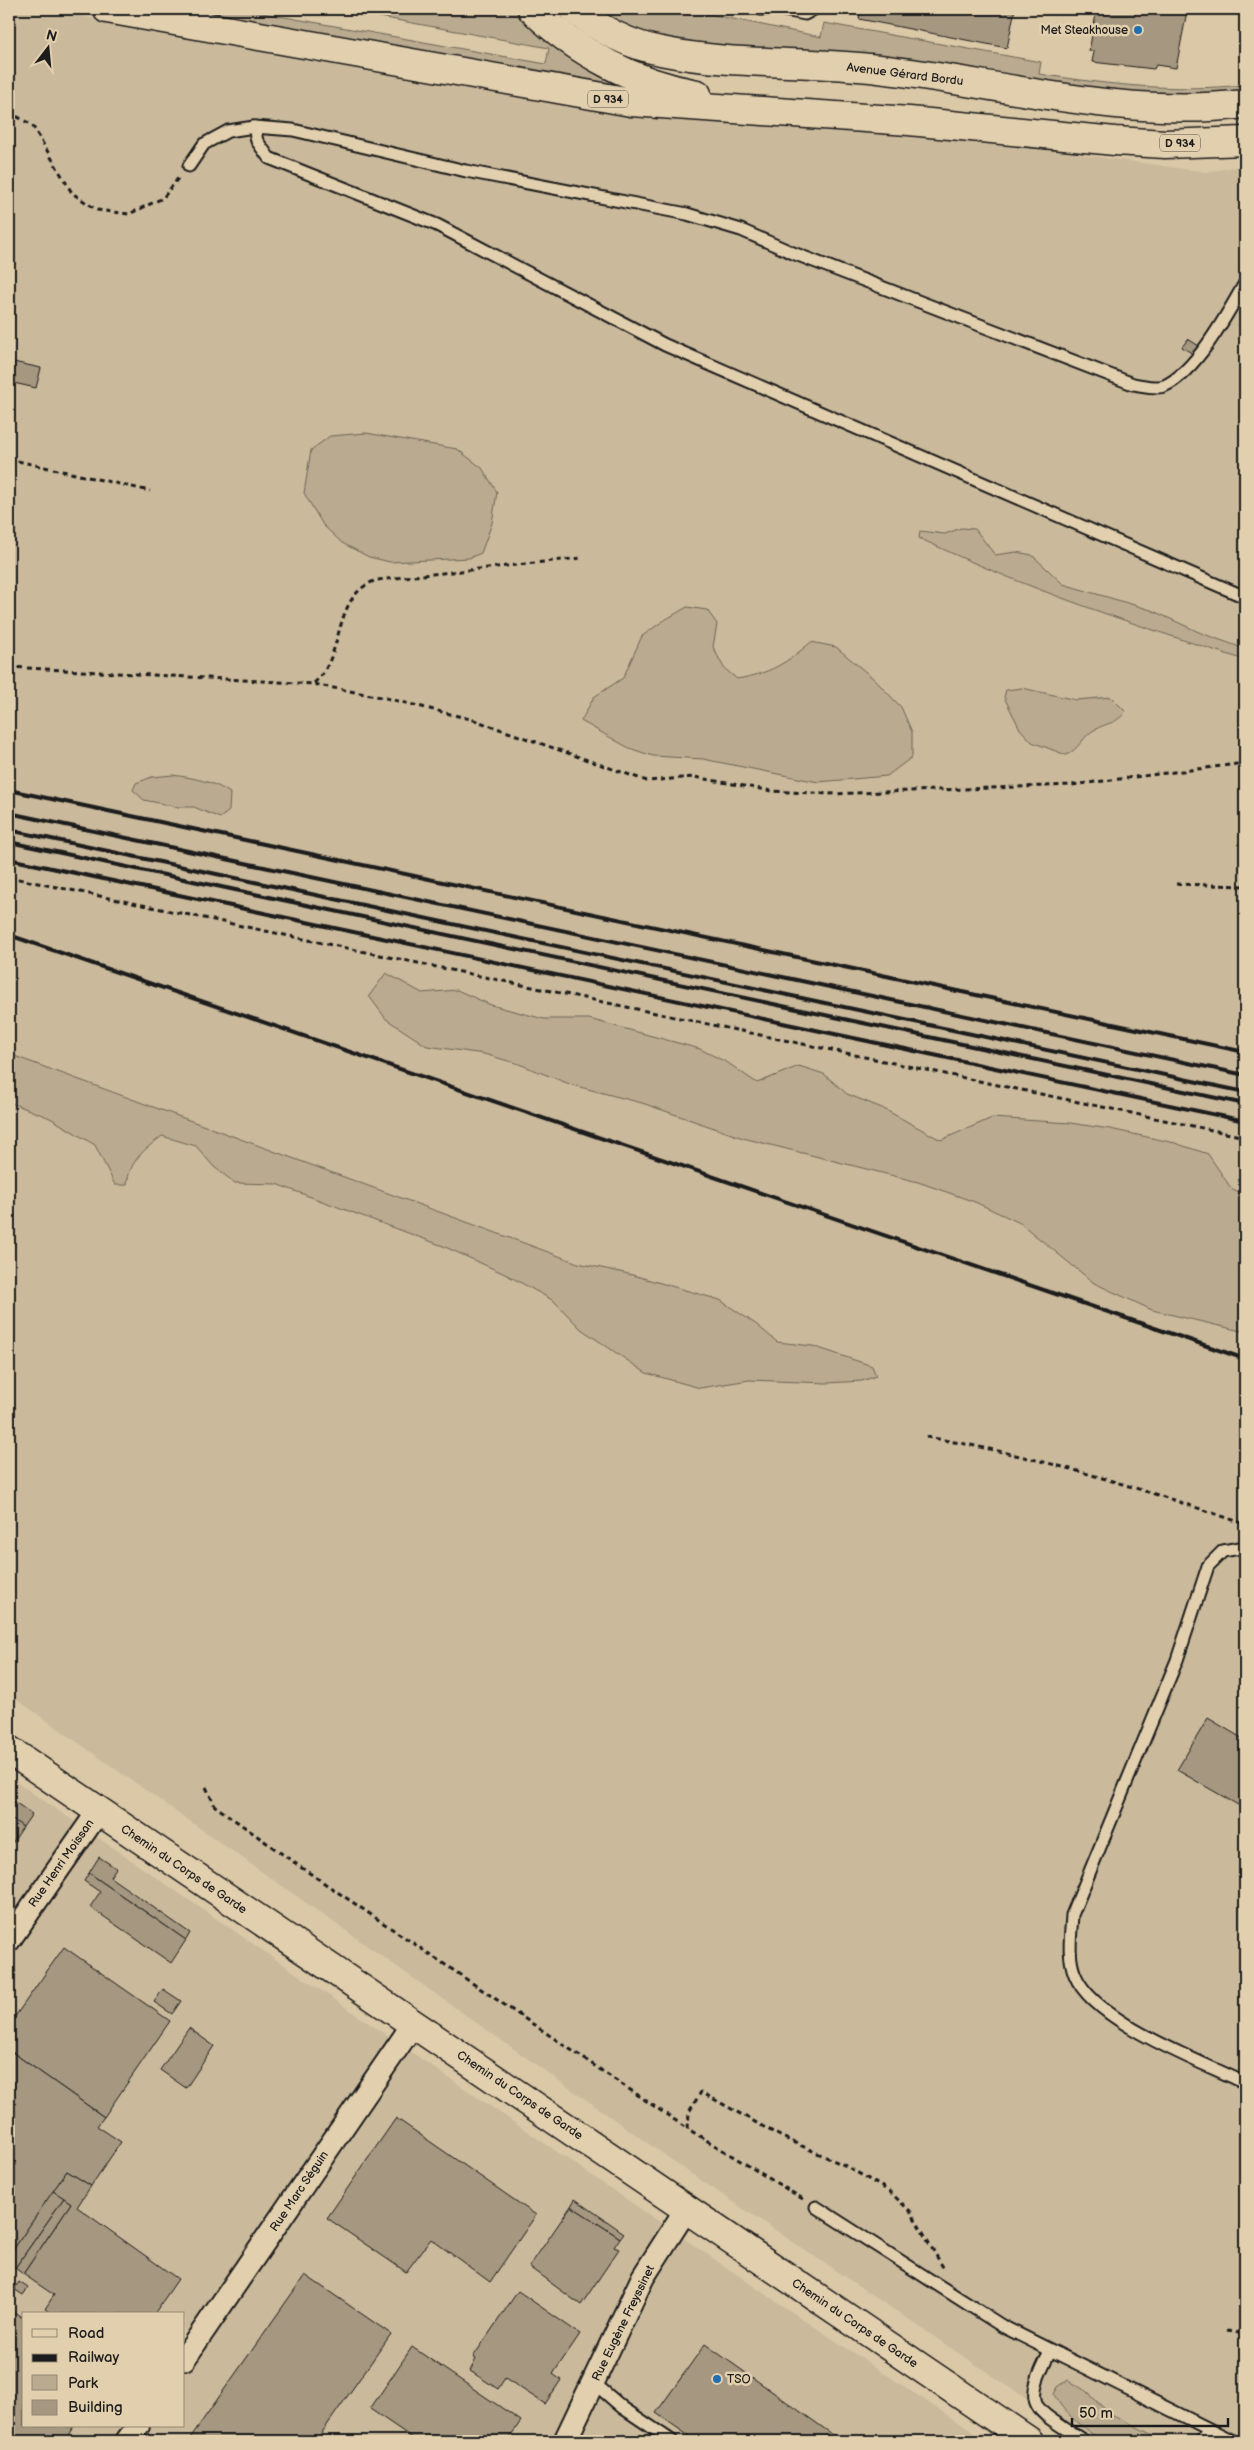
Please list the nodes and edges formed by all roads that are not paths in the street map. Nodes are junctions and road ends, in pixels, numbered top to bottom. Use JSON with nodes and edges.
{"nodes":[{"id":1,"x":107,"y":9,"type":"edge"},
{"id":2,"x":532,"y":9,"type":"edge"},
{"id":3,"x":574,"y":9,"type":"edge"},
{"id":4,"x":760,"y":9,"type":"edge"},
{"id":5,"x":764,"y":9,"type":"edge"},
{"id":6,"x":778,"y":9,"type":"edge"},
{"id":7,"x":814,"y":9,"type":"edge"},
{"id":8,"x":1245,"y":104,"type":"edge"},
{"id":9,"x":254,"y":127,"type":"junction"},
{"id":10,"x":1115,"y":141,"type":"junction"},
{"id":11,"x":1245,"y":141,"type":"edge"},
{"id":12,"x":1245,"y":150,"type":"edge"},
{"id":13,"x":189,"y":166,"type":"road end"},
{"id":14,"x":1245,"y":283,"type":"edge"},
{"id":15,"x":1245,"y":597,"type":"edge"},
{"id":16,"x":1245,"y":1547,"type":"edge"},
{"id":17,"x":9,"y":1750,"type":"edge"},
{"id":18,"x":98,"y":1812,"type":"junction"},
{"id":19,"x":9,"y":1940,"type":"edge"},
{"id":20,"x":414,"y":2023,"type":"junction"},
{"id":21,"x":1245,"y":2083,"type":"edge"},
{"id":22,"x":816,"y":2207,"type":"road end"},
{"id":23,"x":686,"y":2208,"type":"junction"},
{"id":24,"x":1050,"y":2351,"type":"junction"},
{"id":25,"x":185,"y":2358,"type":"edge"},
{"id":26,"x":594,"y":2383,"type":"junction"},
{"id":27,"x":137,"y":2428,"type":"edge"},
{"id":28,"x":1208,"y":2429,"type":"junction"},
{"id":29,"x":127,"y":2441,"type":"edge"},
{"id":30,"x":565,"y":2441,"type":"edge"},
{"id":31,"x":672,"y":2441,"type":"edge"},
{"id":32,"x":1030,"y":2441,"type":"edge"},
{"id":33,"x":1084,"y":2441,"type":"edge"},
{"id":34,"x":1202,"y":2441,"type":"edge"},
{"id":35,"x":1234,"y":2441,"type":"edge"}],
"edges":[{"from":1,"to":10,"type":"main road","number":"D 934"},
{"from":2,"to":10,"type":"main road","number":"D 934"},
{"from":3,"to":8,"type":"main road","name":"Avenue Gérard Bordu"},
{"from":4,"to":5,"type":"lane"},
{"from":6,"to":7,"type":"lane"},
{"from":9,"to":13,"type":"lane"},
{"from":9,"to":14,"type":"lane"},
{"from":9,"to":15,"type":"lane"},
{"from":10,"to":11,"type":"main road","number":"D 934"},
{"from":10,"to":12,"type":"lane"},
{"from":16,"to":21,"type":"lane"},
{"from":17,"to":18,"type":"main road","name":"Chemin du Corps de Garde"},
{"from":18,"to":19,"type":"street","name":"Rue Henri Moissan"},
{"from":18,"to":20,"type":"main road","name":"Chemin du Corps de Garde"},
{"from":20,"to":23,"type":"main road","name":"Chemin du Corps de Garde"},
{"from":20,"to":25,"type":"street","name":"Rue Marc Séguin"},
{"from":22,"to":24,"type":"lane"},
{"from":23,"to":26,"type":"street","name":"Rue Eugène Freyssinet"},
{"from":23,"to":32,"type":"main road","name":"Chemin du Corps de Garde"},
{"from":24,"to":28,"type":"lane"},
{"from":24,"to":33,"type":"lane"},
{"from":26,"to":30,"type":"street","name":"Rue Eugène Freyssinet"},
{"from":26,"to":31,"type":"lane"},
{"from":27,"to":29,"type":"street"},
{"from":28,"to":34,"type":"lane"},
{"from":28,"to":35,"type":"lane"}]}
